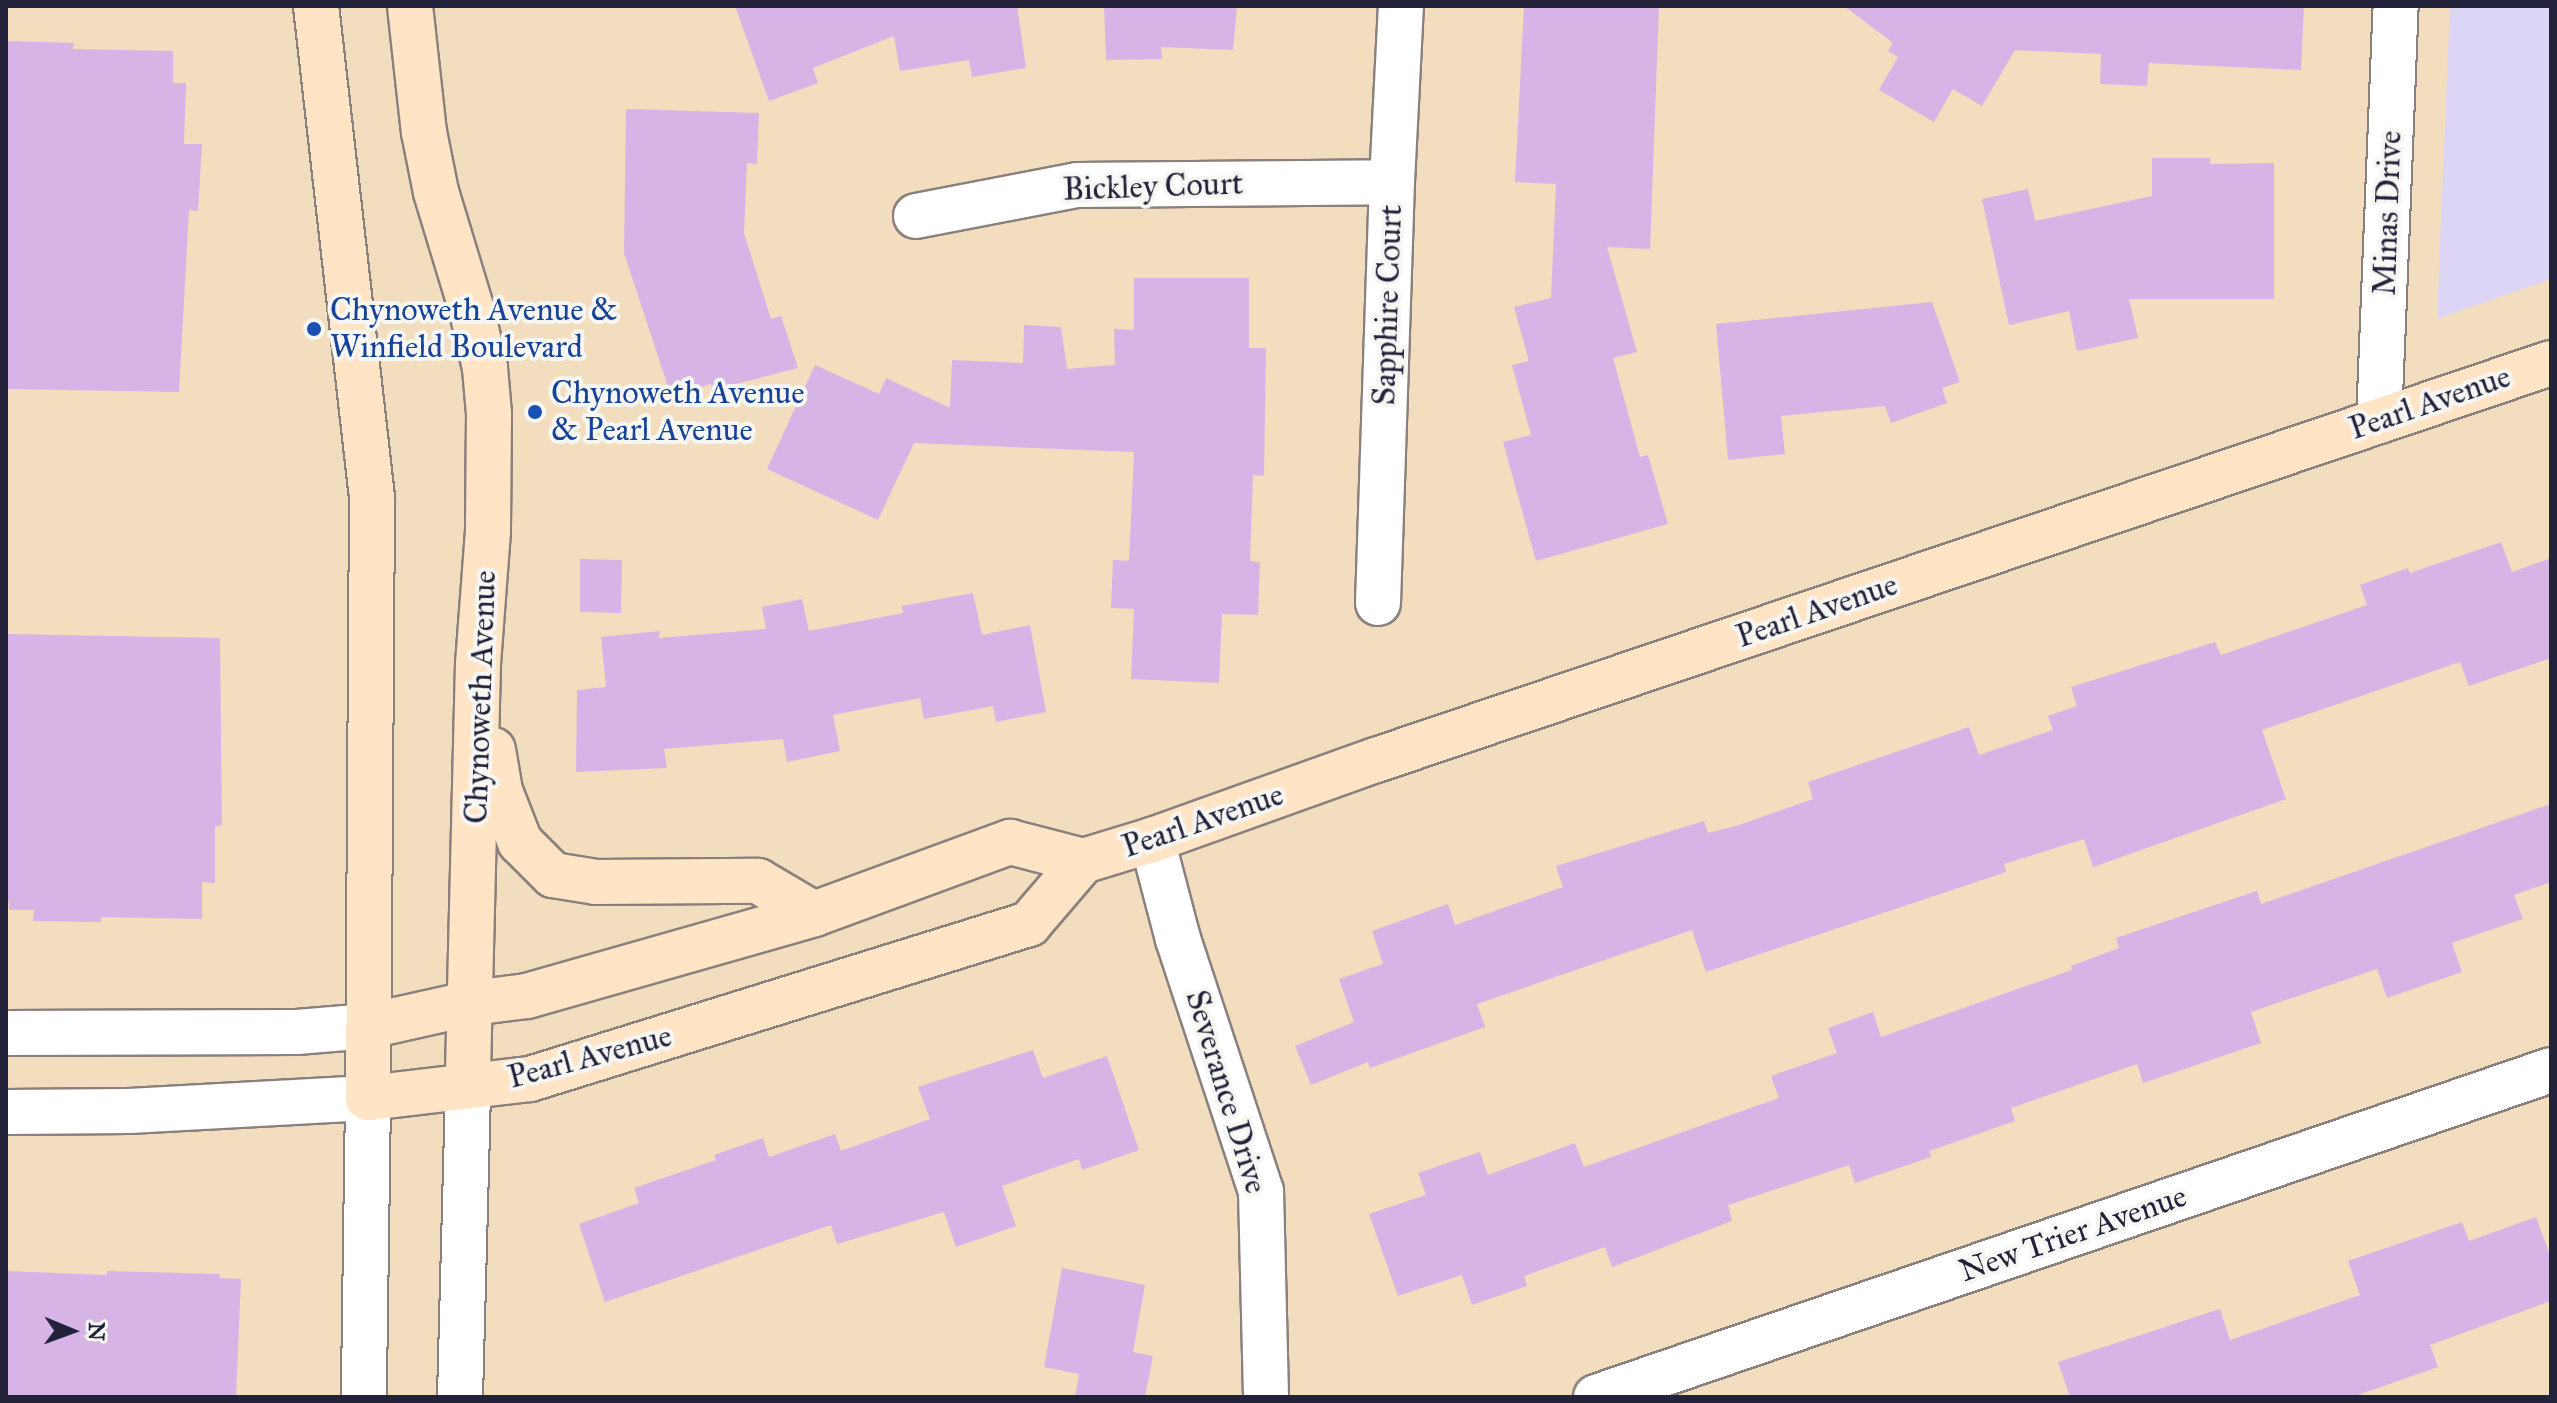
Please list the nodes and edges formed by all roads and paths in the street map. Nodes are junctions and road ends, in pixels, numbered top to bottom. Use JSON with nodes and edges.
{"nodes":[{"id":1,"x":316,"y":6,"type":"edge"},
{"id":2,"x":410,"y":6,"type":"edge"},
{"id":3,"x":1401,"y":6,"type":"edge"},
{"id":4,"x":2396,"y":6,"type":"edge"},
{"id":5,"x":1392,"y":182,"type":"junction"},
{"id":6,"x":916,"y":216,"type":"dead end"},
{"id":7,"x":2551,"y":363,"type":"edge"},
{"id":8,"x":2379,"y":421,"type":"junction"},
{"id":9,"x":1378,"y":603,"type":"dead end"},
{"id":10,"x":478,"y":663,"type":"junction"},
{"id":11,"x":1152,"y":840,"type":"junction"},
{"id":12,"x":1083,"y":861,"type":"junction"},
{"id":13,"x":814,"y":914,"type":"junction"},
{"id":14,"x":472,"y":1003,"type":"junction"},
{"id":15,"x":369,"y":1026,"type":"junction"},
{"id":16,"x":6,"y":1033,"type":"edge"},
{"id":17,"x":2551,"y":1070,"type":"edge"},
{"id":18,"x":468,"y":1085,"type":"junction"},
{"id":19,"x":368,"y":1098,"type":"junction"},
{"id":20,"x":6,"y":1112,"type":"edge"},
{"id":21,"x":364,"y":1397,"type":"edge"},
{"id":22,"x":460,"y":1397,"type":"edge"},
{"id":23,"x":1266,"y":1397,"type":"edge"},
{"id":24,"x":1596,"y":1397,"type":"edge"}],
"edges":[{"from":1,"to":15,"type":"street"},
{"from":2,"to":10,"type":"street","name":"Chynoweth Avenue"},
{"from":3,"to":5,"type":"street","name":"Sapphire Court"},
{"from":4,"to":8,"type":"street","name":"Minas Drive"},
{"from":5,"to":6,"type":"street","name":"Bickley Court"},
{"from":5,"to":9,"type":"street","name":"Sapphire Court"},
{"from":7,"to":8,"type":"street","name":"Pearl Avenue"},
{"from":8,"to":11,"type":"street","name":"Pearl Avenue"},
{"from":10,"to":13,"type":"street"},
{"from":10,"to":14,"type":"street","name":"Chynoweth Avenue"},
{"from":11,"to":12,"type":"street","name":"Pearl Avenue"},
{"from":11,"to":23,"type":"street","name":"Severance Drive"},
{"from":12,"to":13,"type":"street","name":"Pearl Avenue"},
{"from":12,"to":18,"type":"street","name":"Pearl Avenue"},
{"from":13,"to":14,"type":"street","name":"Pearl Avenue"},
{"from":14,"to":15,"type":"street","name":"Pearl Avenue"},
{"from":14,"to":18,"type":"street","name":"Chynoweth Avenue"},
{"from":15,"to":16,"type":"street","name":"Pearl Avenue"},
{"from":15,"to":19,"type":"street"},
{"from":17,"to":24,"type":"street","name":"New Trier Avenue"},
{"from":18,"to":19,"type":"street","name":"Pearl Avenue"},
{"from":18,"to":22,"type":"street","name":"Chynoweth Avenue"},
{"from":19,"to":20,"type":"street","name":"Pearl Avenue"},
{"from":19,"to":21,"type":"street"}]}
